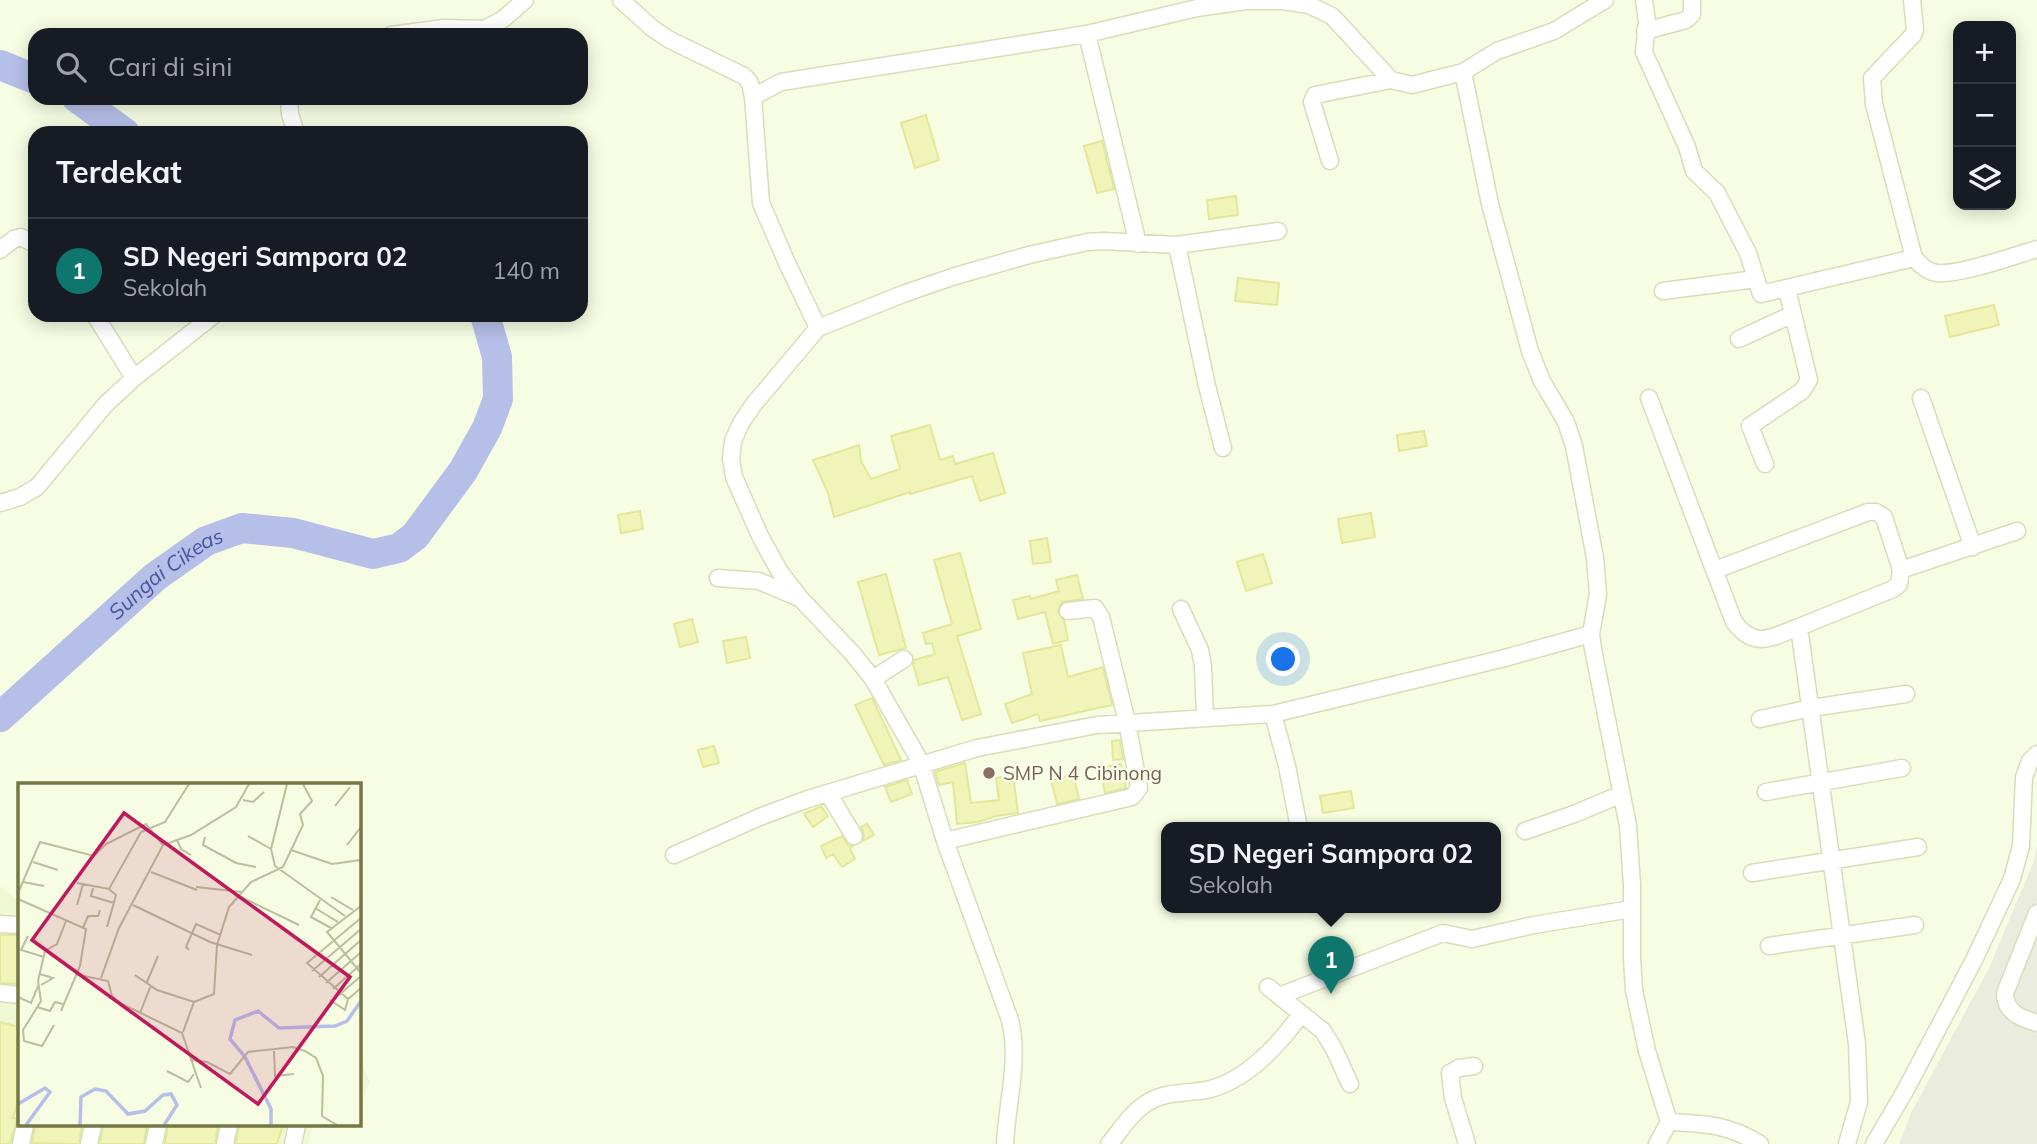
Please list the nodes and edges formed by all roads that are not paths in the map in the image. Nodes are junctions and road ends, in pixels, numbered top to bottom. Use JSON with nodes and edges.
{"nodes":[{"id":1,"x":525,"y":0,"type":"edge"},
{"id":2,"x":621,"y":0,"type":"edge"},
{"id":3,"x":1605,"y":0,"type":"edge"},
{"id":4,"x":1644,"y":0,"type":"edge"},
{"id":5,"x":1692,"y":0,"type":"edge"},
{"id":6,"x":1912,"y":0,"type":"edge"},
{"id":7,"x":1296,"y":1,"type":"edge"},
{"id":8,"x":1333,"y":8,"type":"edge"},
{"id":9,"x":486,"y":28,"type":"edge"},
{"id":10,"x":1645,"y":32,"type":"junction"},
{"id":11,"x":1087,"y":34,"type":"junction"},
{"id":12,"x":1463,"y":72,"type":"junction"},
{"id":13,"x":1391,"y":80,"type":"junction"},
{"id":14,"x":753,"y":96,"type":"junction"},
{"id":15,"x":289,"y":105,"type":"edge"},
{"id":16,"x":294,"y":126,"type":"edge"},
{"id":17,"x":1330,"y":161,"type":"dead end"},
{"id":18,"x":1278,"y":231,"type":"dead end"},
{"id":19,"x":28,"y":240,"type":"edge"},
{"id":20,"x":1138,"y":244,"type":"junction"},
{"id":21,"x":1177,"y":245,"type":"junction"},
{"id":22,"x":2037,"y":249,"type":"edge"},
{"id":23,"x":0,"y":250,"type":"edge"},
{"id":24,"x":1914,"y":258,"type":"junction"},
{"id":25,"x":1756,"y":279,"type":"junction"},
{"id":26,"x":1787,"y":289,"type":"junction"},
{"id":27,"x":1663,"y":291,"type":"dead end"},
{"id":28,"x":1793,"y":314,"type":"junction"},
{"id":29,"x":99,"y":322,"type":"edge"},
{"id":30,"x":205,"y":322,"type":"edge"},
{"id":31,"x":818,"y":328,"type":"junction"},
{"id":32,"x":1739,"y":339,"type":"dead end"},
{"id":33,"x":134,"y":378,"type":"junction"},
{"id":34,"x":1649,"y":398,"type":"dead end"},
{"id":35,"x":1921,"y":398,"type":"dead end"},
{"id":36,"x":1223,"y":448,"type":"dead end"},
{"id":37,"x":1765,"y":464,"type":"dead end"},
{"id":38,"x":0,"y":503,"type":"edge"},
{"id":39,"x":2017,"y":531,"type":"dead end"},
{"id":40,"x":1973,"y":547,"type":"junction"},
{"id":41,"x":1715,"y":570,"type":"junction"},
{"id":42,"x":1901,"y":570,"type":"junction"},
{"id":43,"x":718,"y":578,"type":"dead end"},
{"id":44,"x":800,"y":598,"type":"junction"},
{"id":45,"x":1181,"y":609,"type":"dead end"},
{"id":46,"x":1068,"y":611,"type":"dead end"},
{"id":47,"x":1799,"y":627,"type":"junction"},
{"id":48,"x":1591,"y":634,"type":"junction"},
{"id":49,"x":904,"y":659,"type":"dead end"},
{"id":50,"x":873,"y":679,"type":"junction"},
{"id":51,"x":1906,"y":694,"type":"dead end"},
{"id":52,"x":1811,"y":708,"type":"junction"},
{"id":53,"x":1273,"y":714,"type":"junction"},
{"id":54,"x":1205,"y":717,"type":"junction"},
{"id":55,"x":1760,"y":719,"type":"dead end"},
{"id":56,"x":1127,"y":722,"type":"junction"},
{"id":57,"x":2037,"y":754,"type":"edge"},
{"id":58,"x":922,"y":763,"type":"junction"},
{"id":59,"x":1902,"y":768,"type":"dead end"},
{"id":60,"x":1821,"y":782,"type":"junction"},
{"id":61,"x":1766,"y":792,"type":"dead end"},
{"id":62,"x":828,"y":793,"type":"junction"},
{"id":63,"x":1622,"y":794,"type":"junction"},
{"id":64,"x":1298,"y":822,"type":"edge"},
{"id":65,"x":1525,"y":831,"type":"dead end"},
{"id":66,"x":854,"y":836,"type":"dead end"},
{"id":67,"x":945,"y":841,"type":"junction"},
{"id":68,"x":1918,"y":847,"type":"dead end"},
{"id":69,"x":674,"y":855,"type":"dead end"},
{"id":70,"x":1833,"y":860,"type":"junction"},
{"id":71,"x":1752,"y":873,"type":"dead end"},
{"id":72,"x":1631,"y":909,"type":"junction"},
{"id":73,"x":2037,"y":913,"type":"edge"},
{"id":74,"x":0,"y":923,"type":"edge"},
{"id":75,"x":18,"y":925,"type":"edge"},
{"id":76,"x":1915,"y":925,"type":"dead end"},
{"id":77,"x":1843,"y":936,"type":"junction"},
{"id":78,"x":1769,"y":946,"type":"dead end"},
{"id":79,"x":0,"y":993,"type":"edge"},
{"id":80,"x":18,"y":995,"type":"edge"},
{"id":81,"x":1301,"y":1014,"type":"junction"},
{"id":82,"x":2037,"y":1023,"type":"edge"},
{"id":83,"x":1475,"y":1066,"type":"dead end"},
{"id":84,"x":1350,"y":1084,"type":"dead end"},
{"id":85,"x":1669,"y":1122,"type":"junction"},
{"id":86,"x":25,"y":1126,"type":"edge"},
{"id":87,"x":93,"y":1126,"type":"edge"},
{"id":88,"x":158,"y":1126,"type":"edge"},
{"id":89,"x":229,"y":1126,"type":"edge"},
{"id":90,"x":297,"y":1126,"type":"edge"},
{"id":91,"x":21,"y":1144,"type":"edge"},
{"id":92,"x":89,"y":1144,"type":"edge"},
{"id":93,"x":154,"y":1144,"type":"edge"},
{"id":94,"x":225,"y":1144,"type":"edge"},
{"id":95,"x":293,"y":1144,"type":"edge"},
{"id":96,"x":1005,"y":1144,"type":"edge"},
{"id":97,"x":1109,"y":1144,"type":"edge"},
{"id":98,"x":1467,"y":1144,"type":"edge"},
{"id":99,"x":1657,"y":1144,"type":"edge"},
{"id":100,"x":1760,"y":1144,"type":"edge"},
{"id":101,"x":1847,"y":1144,"type":"edge"},
{"id":102,"x":1874,"y":1144,"type":"edge"}],
"edges":[{"from":1,"to":9,"type":"street"},
{"from":2,"to":14,"type":"street"},
{"from":3,"to":12,"type":"street"},
{"from":4,"to":10,"type":"street"},
{"from":5,"to":10,"type":"street"},
{"from":6,"to":24,"type":"street"},
{"from":7,"to":8,"type":"street"},
{"from":7,"to":11,"type":"street"},
{"from":8,"to":13,"type":"street"},
{"from":10,"to":25,"type":"street"},
{"from":11,"to":14,"type":"street"},
{"from":11,"to":20,"type":"street"},
{"from":12,"to":13,"type":"street"},
{"from":12,"to":48,"type":"street"},
{"from":13,"to":17,"type":"street"},
{"from":14,"to":31,"type":"street"},
{"from":15,"to":16,"type":"street"},
{"from":18,"to":21,"type":"street"},
{"from":19,"to":23,"type":"street"},
{"from":20,"to":21,"type":"street"},
{"from":20,"to":31,"type":"street"},
{"from":21,"to":36,"type":"street"},
{"from":22,"to":24,"type":"street"},
{"from":24,"to":26,"type":"street"},
{"from":25,"to":26,"type":"street"},
{"from":25,"to":27,"type":"street"},
{"from":26,"to":28,"type":"street"},
{"from":28,"to":32,"type":"street"},
{"from":28,"to":37,"type":"street"},
{"from":29,"to":33,"type":"street"},
{"from":30,"to":33,"type":"street"},
{"from":31,"to":44,"type":"street"},
{"from":33,"to":38,"type":"street"},
{"from":34,"to":41,"type":"street"},
{"from":35,"to":40,"type":"street"},
{"from":39,"to":40,"type":"street"},
{"from":40,"to":42,"type":"street"},
{"from":41,"to":42,"type":"street"},
{"from":41,"to":47,"type":"street"},
{"from":42,"to":47,"type":"street"},
{"from":43,"to":44,"type":"street"},
{"from":44,"to":50,"type":"street"},
{"from":45,"to":54,"type":"street"},
{"from":46,"to":56,"type":"street"},
{"from":47,"to":52,"type":"street"},
{"from":48,"to":53,"type":"street"},
{"from":48,"to":63,"type":"street"},
{"from":49,"to":50,"type":"street"},
{"from":50,"to":58,"type":"street"},
{"from":51,"to":52,"type":"street"},
{"from":52,"to":55,"type":"street"},
{"from":52,"to":60,"type":"street"},
{"from":53,"to":54,"type":"street"},
{"from":53,"to":64,"type":"street"},
{"from":54,"to":56,"type":"street"},
{"from":56,"to":58,"type":"street"},
{"from":56,"to":67,"type":"street"},
{"from":57,"to":102,"type":"street"},
{"from":58,"to":62,"type":"street"},
{"from":58,"to":67,"type":"street"},
{"from":59,"to":60,"type":"street"},
{"from":60,"to":61,"type":"street"},
{"from":60,"to":70,"type":"street"},
{"from":62,"to":66,"type":"street"},
{"from":62,"to":69,"type":"street"},
{"from":63,"to":65,"type":"street"},
{"from":63,"to":72,"type":"street"},
{"from":67,"to":96,"type":"street"},
{"from":68,"to":70,"type":"street"},
{"from":70,"to":71,"type":"street"},
{"from":70,"to":77,"type":"street"},
{"from":72,"to":81,"type":"street"},
{"from":72,"to":85,"type":"street"},
{"from":73,"to":82,"type":"street"},
{"from":74,"to":75,"type":"street"},
{"from":76,"to":77,"type":"street"},
{"from":77,"to":78,"type":"street"},
{"from":77,"to":101,"type":"street"},
{"from":79,"to":80,"type":"street"},
{"from":81,"to":84,"type":"street"},
{"from":81,"to":97,"type":"street"},
{"from":83,"to":98,"type":"street"},
{"from":85,"to":99,"type":"street"},
{"from":85,"to":100,"type":"street"},
{"from":86,"to":91,"type":"street"},
{"from":87,"to":92,"type":"street"},
{"from":88,"to":93,"type":"street"},
{"from":89,"to":94,"type":"street"},
{"from":90,"to":95,"type":"street"}]}
